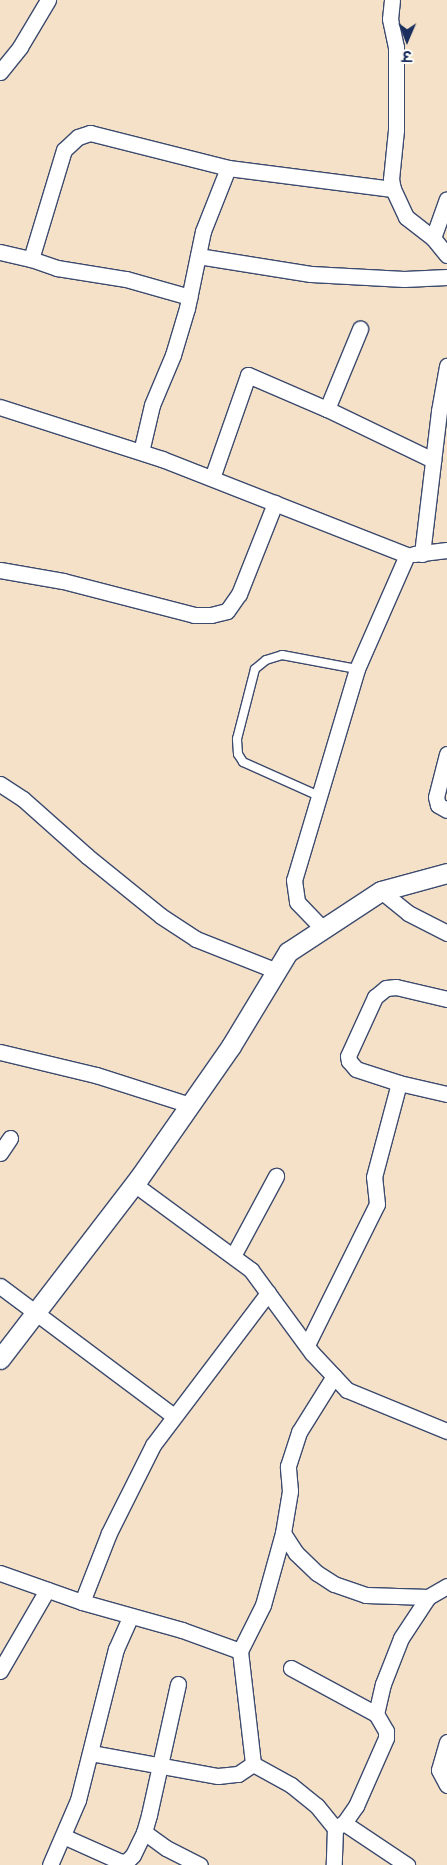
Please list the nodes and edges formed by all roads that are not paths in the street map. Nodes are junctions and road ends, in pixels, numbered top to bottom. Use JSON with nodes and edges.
{"nodes":[{"id":1,"x":48,"y":0,"type":"edge"},
{"id":2,"x":392,"y":0,"type":"edge"},
{"id":3,"x":0,"y":72,"type":"edge"},
{"id":4,"x":228,"y":168,"type":"junction"},
{"id":5,"x":393,"y":189,"type":"junction"},
{"id":6,"x":447,"y":199,"type":"edge"},
{"id":7,"x":433,"y":238,"type":"junction"},
{"id":8,"x":0,"y":252,"type":"edge"},
{"id":9,"x":447,"y":255,"type":"edge"},
{"id":10,"x":198,"y":256,"type":"junction"},
{"id":11,"x":32,"y":259,"type":"junction"},
{"id":12,"x":447,"y":277,"type":"edge"},
{"id":13,"x":189,"y":297,"type":"junction"},
{"id":14,"x":360,"y":329,"type":"dead end"},
{"id":15,"x":447,"y":366,"type":"edge"},
{"id":16,"x":0,"y":407,"type":"edge"},
{"id":17,"x":327,"y":409,"type":"junction"},
{"id":18,"x":443,"y":412,"type":"edge"},
{"id":19,"x":141,"y":452,"type":"junction"},
{"id":20,"x":433,"y":460,"type":"junction"},
{"id":21,"x":212,"y":478,"type":"junction"},
{"id":22,"x":275,"y":503,"type":"junction"},
{"id":23,"x":447,"y":550,"type":"edge"},
{"id":24,"x":414,"y":554,"type":"junction"},
{"id":25,"x":0,"y":570,"type":"edge"},
{"id":26,"x":357,"y":669,"type":"junction"},
{"id":27,"x":447,"y":754,"type":"edge"},
{"id":28,"x":0,"y":784,"type":"edge"},
{"id":29,"x":320,"y":796,"type":"junction"},
{"id":30,"x":447,"y":810,"type":"edge"},
{"id":31,"x":447,"y":873,"type":"edge"},
{"id":32,"x":381,"y":891,"type":"junction"},
{"id":33,"x":323,"y":929,"type":"junction"},
{"id":34,"x":447,"y":933,"type":"edge"},
{"id":35,"x":277,"y":972,"type":"junction"},
{"id":36,"x":447,"y":999,"type":"edge"},
{"id":37,"x":0,"y":1052,"type":"edge"},
{"id":38,"x":400,"y":1083,"type":"junction"},
{"id":39,"x":447,"y":1094,"type":"edge"},
{"id":40,"x":190,"y":1105,"type":"junction"},
{"id":41,"x":10,"y":1138,"type":"dead end"},
{"id":42,"x":0,"y":1153,"type":"edge"},
{"id":43,"x":276,"y":1176,"type":"dead end"},
{"id":44,"x":134,"y":1184,"type":"junction"},
{"id":45,"x":233,"y":1256,"type":"junction"},
{"id":46,"x":0,"y":1286,"type":"edge"},
{"id":47,"x":268,"y":1293,"type":"junction"},
{"id":48,"x":35,"y":1314,"type":"junction"},
{"id":49,"x":306,"y":1345,"type":"junction"},
{"id":50,"x":0,"y":1359,"type":"edge"},
{"id":51,"x":334,"y":1376,"type":"junction"},
{"id":52,"x":174,"y":1416,"type":"junction"},
{"id":53,"x":447,"y":1431,"type":"edge"},
{"id":54,"x":283,"y":1533,"type":"junction"},
{"id":55,"x":0,"y":1573,"type":"edge"},
{"id":56,"x":447,"y":1586,"type":"edge"},
{"id":57,"x":47,"y":1590,"type":"junction"},
{"id":58,"x":428,"y":1597,"type":"junction"},
{"id":59,"x":82,"y":1602,"type":"junction"},
{"id":60,"x":131,"y":1616,"type":"junction"},
{"id":61,"x":240,"y":1651,"type":"junction"},
{"id":62,"x":291,"y":1668,"type":"dead end"},
{"id":63,"x":0,"y":1671,"type":"edge"},
{"id":64,"x":178,"y":1684,"type":"dead end"},
{"id":65,"x":376,"y":1714,"type":"junction"},
{"id":66,"x":447,"y":1742,"type":"edge"},
{"id":67,"x":91,"y":1753,"type":"junction"},
{"id":68,"x":161,"y":1764,"type":"junction"},
{"id":69,"x":253,"y":1764,"type":"junction"},
{"id":70,"x":447,"y":1785,"type":"edge"},
{"id":71,"x":340,"y":1826,"type":"junction"},
{"id":72,"x":144,"y":1832,"type":"junction"},
{"id":73,"x":63,"y":1836,"type":"junction"},
{"id":74,"x":50,"y":1865,"type":"edge"},
{"id":75,"x":200,"y":1865,"type":"edge"},
{"id":76,"x":334,"y":1865,"type":"edge"},
{"id":77,"x":407,"y":1865,"type":"edge"}],
"edges":[{"from":1,"to":3,"type":"street"},
{"from":2,"to":5,"type":"street"},
{"from":4,"to":5,"type":"street"},
{"from":4,"to":10,"type":"street"},
{"from":4,"to":11,"type":"street"},
{"from":5,"to":7,"type":"street"},
{"from":6,"to":7,"type":"street"},
{"from":7,"to":9,"type":"street"},
{"from":8,"to":11,"type":"street"},
{"from":10,"to":12,"type":"street"},
{"from":10,"to":13,"type":"street"},
{"from":11,"to":13,"type":"street"},
{"from":13,"to":19,"type":"street"},
{"from":14,"to":17,"type":"street"},
{"from":15,"to":18,"type":"street"},
{"from":16,"to":19,"type":"street"},
{"from":17,"to":20,"type":"street"},
{"from":17,"to":21,"type":"street"},
{"from":18,"to":20,"type":"street"},
{"from":19,"to":21,"type":"street"},
{"from":20,"to":24,"type":"street"},
{"from":21,"to":22,"type":"street"},
{"from":22,"to":24,"type":"street"},
{"from":22,"to":25,"type":"street"},
{"from":23,"to":24,"type":"street"},
{"from":24,"to":26,"type":"street"},
{"from":26,"to":29,"type":"street"},
{"from":26,"to":29,"type":"lane"},
{"from":27,"to":30,"type":"street"},
{"from":28,"to":35,"type":"street"},
{"from":29,"to":33,"type":"street"},
{"from":31,"to":32,"type":"street"},
{"from":32,"to":33,"type":"street"},
{"from":32,"to":34,"type":"street"},
{"from":33,"to":35,"type":"street"},
{"from":35,"to":40,"type":"street"},
{"from":36,"to":38,"type":"street"},
{"from":37,"to":40,"type":"street"},
{"from":38,"to":39,"type":"street"},
{"from":38,"to":49,"type":"street"},
{"from":40,"to":44,"type":"street"},
{"from":41,"to":42,"type":"street"},
{"from":43,"to":45,"type":"street"},
{"from":44,"to":45,"type":"street"},
{"from":44,"to":48,"type":"street"},
{"from":45,"to":47,"type":"street"},
{"from":46,"to":48,"type":"street"},
{"from":47,"to":49,"type":"street"},
{"from":47,"to":52,"type":"street"},
{"from":48,"to":50,"type":"street"},
{"from":48,"to":52,"type":"street"},
{"from":49,"to":51,"type":"street"},
{"from":51,"to":53,"type":"street"},
{"from":51,"to":54,"type":"street"},
{"from":52,"to":59,"type":"street"},
{"from":54,"to":58,"type":"street"},
{"from":54,"to":61,"type":"street"},
{"from":55,"to":57,"type":"street"},
{"from":56,"to":58,"type":"street"},
{"from":57,"to":59,"type":"street"},
{"from":57,"to":63,"type":"street"},
{"from":58,"to":65,"type":"street"},
{"from":59,"to":60,"type":"street"},
{"from":60,"to":61,"type":"street"},
{"from":60,"to":67,"type":"street"},
{"from":61,"to":69,"type":"street"},
{"from":62,"to":65,"type":"street"},
{"from":64,"to":68,"type":"street"},
{"from":65,"to":71,"type":"street"},
{"from":66,"to":70,"type":"street"},
{"from":67,"to":68,"type":"street"},
{"from":67,"to":73,"type":"street"},
{"from":68,"to":69,"type":"street"},
{"from":68,"to":72,"type":"street"},
{"from":69,"to":71,"type":"street"},
{"from":71,"to":76,"type":"street"},
{"from":71,"to":77,"type":"street"},
{"from":72,"to":73,"type":"street"},
{"from":72,"to":75,"type":"street"},
{"from":73,"to":74,"type":"street"}]}
